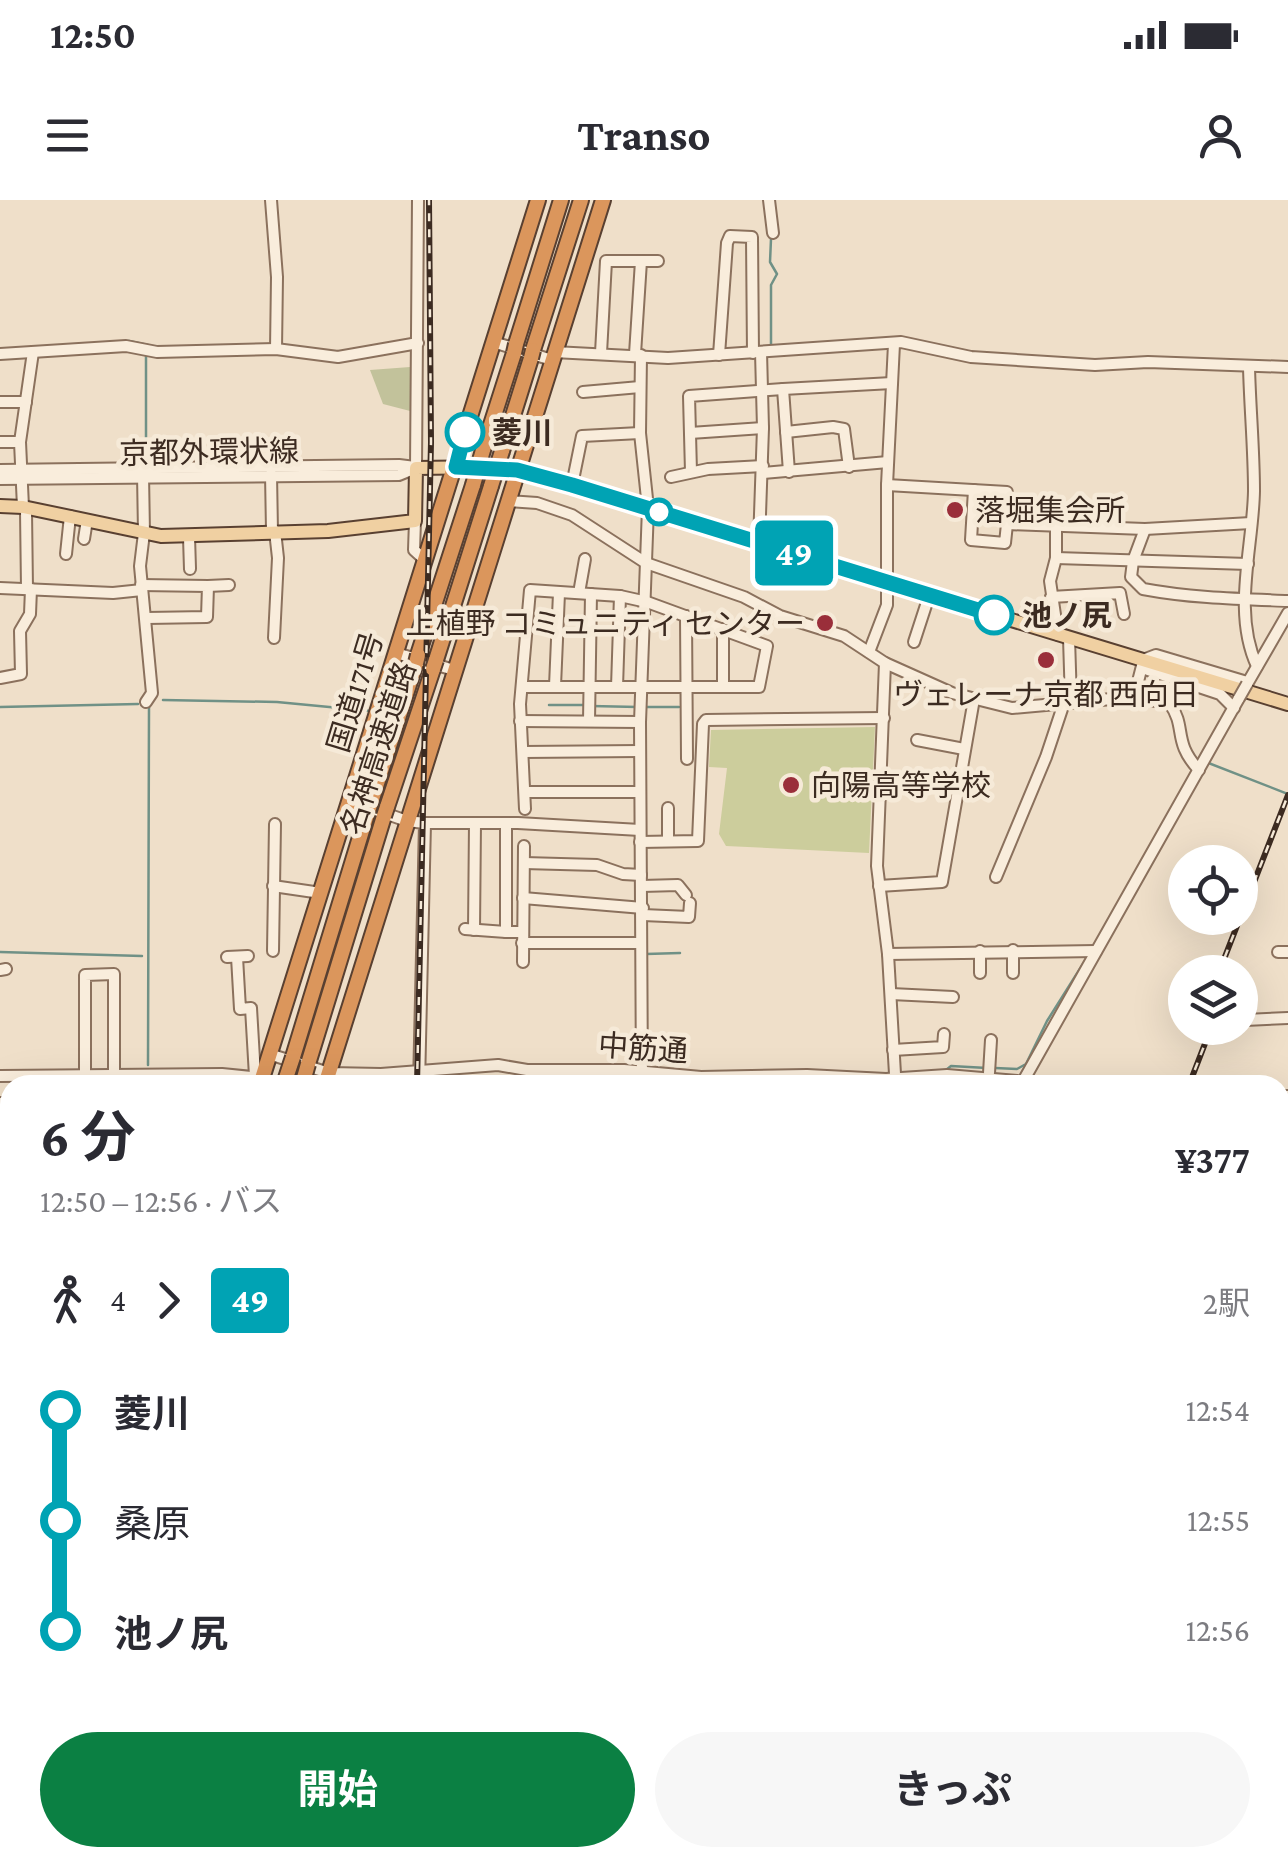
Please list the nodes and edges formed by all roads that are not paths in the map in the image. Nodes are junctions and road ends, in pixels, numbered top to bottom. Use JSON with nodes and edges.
{"nodes":[{"id":1,"x":271,"y":200,"type":"edge"},
{"id":2,"x":418,"y":200,"type":"edge"},
{"id":3,"x":538,"y":200,"type":"edge"},
{"id":4,"x":561,"y":200,"type":"edge"},
{"id":5,"x":580,"y":200,"type":"edge"},
{"id":6,"x":602,"y":200,"type":"edge"},
{"id":7,"x":768,"y":200,"type":"edge"},
{"id":8,"x":772,"y":233,"type":"dead end"},
{"id":9,"x":658,"y":261,"type":"dead end"},
{"id":10,"x":641,"y":262,"type":"junction"},
{"id":11,"x":493,"y":342,"type":"junction"},
{"id":12,"x":418,"y":343,"type":"junction"},
{"id":13,"x":894,"y":344,"type":"junction"},
{"id":14,"x":276,"y":349,"type":"junction"},
{"id":15,"x":33,"y":352,"type":"junction"},
{"id":16,"x":757,"y":352,"type":"junction"},
{"id":17,"x":601,"y":353,"type":"junction"},
{"id":18,"x":0,"y":354,"type":"edge"},
{"id":19,"x":638,"y":354,"type":"junction"},
{"id":20,"x":719,"y":355,"type":"junction"},
{"id":21,"x":553,"y":356,"type":"junction"},
{"id":22,"x":1249,"y":367,"type":"junction"},
{"id":23,"x":1288,"y":368,"type":"edge"},
{"id":24,"x":892,"y":383,"type":"junction"},
{"id":25,"x":640,"y":388,"type":"junction"},
{"id":26,"x":783,"y":389,"type":"junction"},
{"id":27,"x":763,"y":390,"type":"junction"},
{"id":28,"x":583,"y":392,"type":"dead end"},
{"id":29,"x":0,"y":402,"type":"edge"},
{"id":30,"x":26,"y":402,"type":"junction"},
{"id":31,"x":764,"y":428,"type":"junction"},
{"id":32,"x":786,"y":432,"type":"junction"},
{"id":33,"x":640,"y":433,"type":"junction"},
{"id":34,"x":690,"y":433,"type":"junction"},
{"id":35,"x":0,"y":442,"type":"edge"},
{"id":36,"x":20,"y":442,"type":"junction"},
{"id":37,"x":888,"y":462,"type":"junction"},
{"id":38,"x":456,"y":467,"type":"junction"},
{"id":39,"x":848,"y":467,"type":"junction"},
{"id":40,"x":416,"y":468,"type":"junction"},
{"id":41,"x":0,"y":470,"type":"edge"},
{"id":42,"x":517,"y":470,"type":"junction"},
{"id":43,"x":763,"y":470,"type":"junction"},
{"id":44,"x":272,"y":472,"type":"junction"},
{"id":45,"x":691,"y":472,"type":"junction"},
{"id":46,"x":789,"y":472,"type":"junction"},
{"id":47,"x":145,"y":473,"type":"junction"},
{"id":48,"x":21,"y":474,"type":"junction"},
{"id":49,"x":671,"y":477,"type":"dead end"},
{"id":50,"x":0,"y":479,"type":"edge"},
{"id":51,"x":887,"y":484,"type":"junction"},
{"id":52,"x":572,"y":485,"type":"junction"},
{"id":53,"x":974,"y":490,"type":"junction"},
{"id":54,"x":508,"y":501,"type":"junction"},
{"id":55,"x":0,"y":506,"type":"edge"},
{"id":56,"x":22,"y":506,"type":"junction"},
{"id":57,"x":648,"y":508,"type":"junction"},
{"id":58,"x":70,"y":516,"type":"junction"},
{"id":59,"x":87,"y":520,"type":"junction"},
{"id":60,"x":415,"y":521,"type":"junction"},
{"id":61,"x":1251,"y":522,"type":"junction"},
{"id":62,"x":1007,"y":524,"type":"junction"},
{"id":63,"x":1056,"y":526,"type":"junction"},
{"id":64,"x":1145,"y":529,"type":"junction"},
{"id":65,"x":274,"y":531,"type":"junction"},
{"id":66,"x":144,"y":534,"type":"junction"},
{"id":67,"x":189,"y":537,"type":"junction"},
{"id":68,"x":84,"y":539,"type":"dead end"},
{"id":69,"x":759,"y":543,"type":"junction"},
{"id":70,"x":66,"y":554,"type":"dead end"},
{"id":71,"x":1056,"y":558,"type":"junction"},
{"id":72,"x":424,"y":559,"type":"junction"},
{"id":73,"x":586,"y":559,"type":"dead end"},
{"id":74,"x":1133,"y":561,"type":"junction"},
{"id":75,"x":646,"y":563,"type":"junction"},
{"id":76,"x":1248,"y":564,"type":"junction"},
{"id":77,"x":190,"y":569,"type":"dead end"},
{"id":78,"x":888,"y":581,"type":"junction"},
{"id":79,"x":229,"y":585,"type":"dead end"},
{"id":80,"x":208,"y":586,"type":"junction"},
{"id":81,"x":142,"y":587,"type":"junction"},
{"id":82,"x":0,"y":588,"type":"edge"},
{"id":83,"x":29,"y":589,"type":"junction"},
{"id":84,"x":560,"y":593,"type":"junction"},
{"id":85,"x":585,"y":594,"type":"junction"},
{"id":86,"x":620,"y":596,"type":"junction"},
{"id":87,"x":929,"y":596,"type":"junction"},
{"id":88,"x":1052,"y":597,"type":"junction"},
{"id":89,"x":1245,"y":600,"type":"junction"},
{"id":90,"x":1288,"y":601,"type":"edge"},
{"id":91,"x":647,"y":602,"type":"junction"},
{"id":92,"x":1288,"y":613,"type":"edge"},
{"id":93,"x":1124,"y":614,"type":"dead end"},
{"id":94,"x":686,"y":616,"type":"junction"},
{"id":95,"x":147,"y":618,"type":"junction"},
{"id":96,"x":723,"y":629,"type":"junction"},
{"id":97,"x":1064,"y":637,"type":"junction"},
{"id":98,"x":274,"y":638,"type":"dead end"},
{"id":99,"x":914,"y":642,"type":"dead end"},
{"id":100,"x":396,"y":652,"type":"junction"},
{"id":101,"x":869,"y":652,"type":"junction"},
{"id":102,"x":1143,"y":660,"type":"junction"},
{"id":103,"x":885,"y":663,"type":"junction"},
{"id":104,"x":1257,"y":666,"type":"junction"},
{"id":105,"x":454,"y":670,"type":"junction"},
{"id":106,"x":0,"y":678,"type":"edge"},
{"id":107,"x":1247,"y":683,"type":"junction"},
{"id":108,"x":522,"y":686,"type":"junction"},
{"id":109,"x":555,"y":686,"type":"junction"},
{"id":110,"x":588,"y":686,"type":"junction"},
{"id":111,"x":617,"y":687,"type":"junction"},
{"id":112,"x":643,"y":687,"type":"junction"},
{"id":113,"x":723,"y":687,"type":"junction"},
{"id":114,"x":684,"y":688,"type":"junction"},
{"id":115,"x":1134,"y":696,"type":"junction"},
{"id":116,"x":974,"y":699,"type":"junction"},
{"id":117,"x":146,"y":702,"type":"dead end"},
{"id":118,"x":1067,"y":703,"type":"junction"},
{"id":119,"x":1236,"y":703,"type":"junction"},
{"id":120,"x":1288,"y":704,"type":"edge"},
{"id":121,"x":884,"y":718,"type":"junction"},
{"id":122,"x":520,"y":721,"type":"junction"},
{"id":123,"x":589,"y":722,"type":"junction"},
{"id":124,"x":640,"y":722,"type":"junction"},
{"id":125,"x":918,"y":740,"type":"dead end"},
{"id":126,"x":964,"y":748,"type":"junction"},
{"id":127,"x":640,"y":751,"type":"junction"},
{"id":128,"x":523,"y":752,"type":"junction"},
{"id":129,"x":687,"y":759,"type":"dead end"},
{"id":130,"x":1199,"y":770,"type":"junction"},
{"id":131,"x":524,"y":792,"type":"junction"},
{"id":132,"x":640,"y":792,"type":"junction"},
{"id":133,"x":350,"y":800,"type":"junction"},
{"id":134,"x":525,"y":808,"type":"dead end"},
{"id":135,"x":668,"y":808,"type":"dead end"},
{"id":136,"x":408,"y":821,"type":"junction"},
{"id":137,"x":425,"y":822,"type":"junction"},
{"id":138,"x":474,"y":822,"type":"junction"},
{"id":139,"x":506,"y":823,"type":"junction"},
{"id":140,"x":275,"y":824,"type":"dead end"},
{"id":141,"x":640,"y":836,"type":"junction"},
{"id":142,"x":668,"y":841,"type":"junction"},
{"id":143,"x":524,"y":846,"type":"dead end"},
{"id":144,"x":524,"y":863,"type":"junction"},
{"id":145,"x":996,"y":877,"type":"dead end"},
{"id":146,"x":642,"y":880,"type":"junction"},
{"id":147,"x":274,"y":886,"type":"junction"},
{"id":148,"x":879,"y":886,"type":"junction"},
{"id":149,"x":321,"y":893,"type":"junction"},
{"id":150,"x":523,"y":898,"type":"junction"},
{"id":151,"x":643,"y":912,"type":"junction"},
{"id":152,"x":506,"y":932,"type":"junction"},
{"id":153,"x":521,"y":937,"type":"junction"},
{"id":154,"x":640,"y":943,"type":"junction"},
{"id":155,"x":1013,"y":950,"type":"junction"},
{"id":156,"x":273,"y":951,"type":"dead end"},
{"id":157,"x":1096,"y":951,"type":"junction"},
{"id":158,"x":980,"y":952,"type":"junction"},
{"id":159,"x":888,"y":954,"type":"junction"},
{"id":160,"x":237,"y":956,"type":"dead end"},
{"id":161,"x":523,"y":962,"type":"dead end"},
{"id":162,"x":980,"y":974,"type":"dead end"},
{"id":163,"x":1013,"y":974,"type":"dead end"},
{"id":164,"x":890,"y":994,"type":"junction"},
{"id":165,"x":953,"y":997,"type":"dead end"},
{"id":166,"x":1288,"y":1018,"type":"edge"},
{"id":167,"x":1258,"y":1019,"type":"edge"},
{"id":168,"x":944,"y":1034,"type":"dead end"},
{"id":169,"x":991,"y":1040,"type":"dead end"},
{"id":170,"x":893,"y":1050,"type":"junction"},
{"id":171,"x":269,"y":1054,"type":"junction"},
{"id":172,"x":419,"y":1070,"type":"junction"},
{"id":173,"x":642,"y":1071,"type":"junction"},
{"id":174,"x":988,"y":1073,"type":"junction"},
{"id":175,"x":85,"y":1074,"type":"junction"},
{"id":176,"x":114,"y":1074,"type":"junction"},
{"id":177,"x":42,"y":1075,"type":"edge"},
{"id":178,"x":119,"y":1075,"type":"edge"},
{"id":179,"x":259,"y":1075,"type":"edge"},
{"id":180,"x":261,"y":1075,"type":"edge"},
{"id":181,"x":287,"y":1075,"type":"edge"},
{"id":182,"x":305,"y":1075,"type":"edge"},
{"id":183,"x":318,"y":1075,"type":"edge"},
{"id":184,"x":328,"y":1075,"type":"edge"},
{"id":185,"x":368,"y":1075,"type":"edge"},
{"id":186,"x":419,"y":1075,"type":"edge"},
{"id":187,"x":642,"y":1075,"type":"edge"},
{"id":188,"x":696,"y":1075,"type":"edge"},
{"id":189,"x":894,"y":1075,"type":"edge"},
{"id":190,"x":944,"y":1075,"type":"edge"},
{"id":191,"x":996,"y":1075,"type":"edge"},
{"id":192,"x":1024,"y":1075,"type":"edge"}],
"edges":[{"from":1,"to":14,"type":"street"},
{"from":2,"to":12,"type":"street"},
{"from":3,"to":11,"type":"highway","name":"国道171号"},
{"from":4,"to":181,"type":"highway","name":"名神高速道路","bridge":true},
{"from":5,"to":182,"type":"highway","name":"名神高速道路","bridge":true},
{"from":6,"to":21,"type":"highway"},
{"from":7,"to":8,"type":"street"},
{"from":9,"to":10,"type":"street"},
{"from":10,"to":17,"type":"street"},
{"from":10,"to":19,"type":"street"},
{"from":11,"to":21,"type":"street"},
{"from":11,"to":38,"type":"highway","name":"国道171号"},
{"from":12,"to":14,"type":"street"},
{"from":12,"to":40,"type":"street"},
{"from":13,"to":16,"type":"street"},
{"from":13,"to":22,"type":"street"},
{"from":13,"to":24,"type":"street"},
{"from":14,"to":15,"type":"street"},
{"from":15,"to":18,"type":"street"},
{"from":15,"to":30,"type":"street"},
{"from":16,"to":20,"type":"street"},
{"from":16,"to":20,"type":"street"},
{"from":16,"to":27,"type":"street"},
{"from":17,"to":19,"type":"street"},
{"from":17,"to":21,"type":"street"},
{"from":19,"to":20,"type":"street"},
{"from":19,"to":25,"type":"street"},
{"from":21,"to":42,"type":"highway"},
{"from":22,"to":23,"type":"street"},
{"from":22,"to":61,"type":"street"},
{"from":24,"to":26,"type":"street"},
{"from":24,"to":37,"type":"street"},
{"from":25,"to":28,"type":"street"},
{"from":25,"to":33,"type":"street"},
{"from":26,"to":27,"type":"street"},
{"from":26,"to":32,"type":"street"},
{"from":27,"to":31,"type":"street"},
{"from":27,"to":34,"type":"street"},
{"from":29,"to":30,"type":"street"},
{"from":30,"to":36,"type":"street"},
{"from":31,"to":34,"type":"street"},
{"from":31,"to":43,"type":"street"},
{"from":32,"to":39,"type":"street"},
{"from":32,"to":46,"type":"street"},
{"from":33,"to":52,"type":"street"},
{"from":33,"to":57,"type":"street"},
{"from":34,"to":45,"type":"street"},
{"from":35,"to":36,"type":"street"},
{"from":36,"to":48,"type":"street"},
{"from":37,"to":39,"type":"street"},
{"from":37,"to":51,"type":"street"},
{"from":38,"to":40,"type":"main road","name":"京都外環状線"},
{"from":38,"to":42,"type":"main road","name":"京都外環状線"},
{"from":38,"to":72,"type":"highway","name":"国道171号"},
{"from":39,"to":46,"type":"street"},
{"from":40,"to":44,"type":"street","name":"京都外環状線"},
{"from":40,"to":60,"type":"main road"},
{"from":41,"to":48,"type":"street","name":"京都外環状線"},
{"from":42,"to":52,"type":"main road","name":"京都外環状線"},
{"from":42,"to":54,"type":"highway"},
{"from":43,"to":45,"type":"street"},
{"from":43,"to":46,"type":"street"},
{"from":43,"to":69,"type":"street"},
{"from":44,"to":47,"type":"street","name":"京都外環状線"},
{"from":44,"to":65,"type":"street"},
{"from":45,"to":49,"type":"street"},
{"from":47,"to":48,"type":"street","name":"京都外環状線"},
{"from":47,"to":66,"type":"street"},
{"from":48,"to":50,"type":"street","name":"京都外環状線"},
{"from":48,"to":56,"type":"street"},
{"from":51,"to":53,"type":"street"},
{"from":51,"to":78,"type":"street"},
{"from":52,"to":57,"type":"main road","name":"京都外環状線"},
{"from":53,"to":62,"type":"street"},
{"from":53,"to":62,"type":"street"},
{"from":54,"to":75,"type":"street"},
{"from":54,"to":105,"type":"highway"},
{"from":55,"to":56,"type":"main road"},
{"from":56,"to":58,"type":"main road"},
{"from":56,"to":83,"type":"street"},
{"from":57,"to":69,"type":"main road","name":"京都外環状線"},
{"from":57,"to":75,"type":"street"},
{"from":58,"to":59,"type":"main road"},
{"from":58,"to":70,"type":"street"},
{"from":59,"to":66,"type":"main road"},
{"from":59,"to":68,"type":"street"},
{"from":60,"to":65,"type":"main road"},
{"from":60,"to":72,"type":"street"},
{"from":61,"to":64,"type":"street"},
{"from":61,"to":76,"type":"street"},
{"from":62,"to":63,"type":"street"},
{"from":63,"to":64,"type":"street"},
{"from":63,"to":71,"type":"street"},
{"from":64,"to":74,"type":"street"},
{"from":65,"to":67,"type":"main road"},
{"from":65,"to":98,"type":"street"},
{"from":66,"to":67,"type":"main road"},
{"from":66,"to":81,"type":"street"},
{"from":67,"to":77,"type":"street"},
{"from":69,"to":78,"type":"main road","name":"京都外環状線"},
{"from":71,"to":74,"type":"street"},
{"from":71,"to":88,"type":"street"},
{"from":72,"to":100,"type":"highway","name":"国道171号"},
{"from":73,"to":85,"type":"street"},
{"from":74,"to":76,"type":"street"},
{"from":74,"to":89,"type":"street"},
{"from":75,"to":91,"type":"street"},
{"from":75,"to":101,"type":"street"},
{"from":76,"to":89,"type":"street"},
{"from":78,"to":87,"type":"main road","name":"京都外環状線"},
{"from":78,"to":101,"type":"street"},
{"from":79,"to":80,"type":"street"},
{"from":80,"to":81,"type":"street"},
{"from":80,"to":95,"type":"street"},
{"from":81,"to":83,"type":"street"},
{"from":81,"to":95,"type":"street"},
{"from":82,"to":83,"type":"street"},
{"from":83,"to":106,"type":"street"},
{"from":84,"to":85,"type":"street"},
{"from":84,"to":108,"type":"street"},
{"from":84,"to":109,"type":"street"},
{"from":85,"to":86,"type":"street"},
{"from":85,"to":110,"type":"street"},
{"from":86,"to":91,"type":"street"},
{"from":86,"to":111,"type":"street"},
{"from":87,"to":97,"type":"main road","name":"京都外環状線"},
{"from":87,"to":99,"type":"street"},
{"from":88,"to":93,"type":"street"},
{"from":88,"to":97,"type":"street"},
{"from":89,"to":90,"type":"street"},
{"from":89,"to":104,"type":"street"},
{"from":91,"to":94,"type":"street"},
{"from":91,"to":112,"type":"street"},
{"from":92,"to":104,"type":"street"},
{"from":94,"to":96,"type":"street"},
{"from":94,"to":114,"type":"street"},
{"from":95,"to":117,"type":"street"},
{"from":96,"to":113,"type":"street"},
{"from":96,"to":113,"type":"street"},
{"from":97,"to":102,"type":"main road","name":"京都外環状線"},
{"from":97,"to":118,"type":"street"},
{"from":100,"to":105,"type":"street"},
{"from":100,"to":133,"type":"highway","name":"国道171号"},
{"from":101,"to":103,"type":"street"},
{"from":102,"to":107,"type":"street"},
{"from":102,"to":115,"type":"street"},
{"from":102,"to":119,"type":"street"},
{"from":102,"to":120,"type":"main road","name":"京都外環状線"},
{"from":103,"to":116,"type":"street"},
{"from":103,"to":121,"type":"street"},
{"from":104,"to":107,"type":"street"},
{"from":105,"to":136,"type":"highway"},
{"from":107,"to":119,"type":"street","bridge":true},
{"from":108,"to":109,"type":"street"},
{"from":108,"to":122,"type":"street"},
{"from":109,"to":110,"type":"street"},
{"from":110,"to":111,"type":"street"},
{"from":110,"to":123,"type":"street"},
{"from":111,"to":112,"type":"street"},
{"from":112,"to":114,"type":"street"},
{"from":112,"to":124,"type":"street"},
{"from":113,"to":114,"type":"street"},
{"from":114,"to":129,"type":"street"},
{"from":115,"to":118,"type":"street"},
{"from":115,"to":130,"type":"street"},
{"from":116,"to":118,"type":"street"},
{"from":116,"to":126,"type":"street"},
{"from":118,"to":145,"type":"street"},
{"from":119,"to":130,"type":"street"},
{"from":121,"to":142,"type":"street"},
{"from":121,"to":148,"type":"street"},
{"from":122,"to":123,"type":"street"},
{"from":122,"to":128,"type":"street"},
{"from":123,"to":124,"type":"street"},
{"from":124,"to":127,"type":"street"},
{"from":125,"to":126,"type":"street"},
{"from":126,"to":148,"type":"street"},
{"from":127,"to":128,"type":"street"},
{"from":127,"to":132,"type":"street"},
{"from":128,"to":131,"type":"street"},
{"from":130,"to":157,"type":"street"},
{"from":131,"to":132,"type":"street"},
{"from":131,"to":134,"type":"street"},
{"from":132,"to":141,"type":"street"},
{"from":133,"to":136,"type":"street"},
{"from":133,"to":149,"type":"highway","name":"国道171号"},
{"from":135,"to":142,"type":"street"},
{"from":136,"to":137,"type":"street"},
{"from":136,"to":184,"type":"highway"},
{"from":137,"to":138,"type":"street"},
{"from":137,"to":172,"type":"street"},
{"from":138,"to":139,"type":"street"},
{"from":138,"to":152,"type":"street"},
{"from":139,"to":141,"type":"street"},
{"from":139,"to":152,"type":"street"},
{"from":140,"to":147,"type":"street"},
{"from":141,"to":142,"type":"street"},
{"from":141,"to":146,"type":"street"},
{"from":143,"to":144,"type":"street"},
{"from":144,"to":146,"type":"street"},
{"from":144,"to":150,"type":"street"},
{"from":146,"to":151,"type":"street"},
{"from":146,"to":151,"type":"street"},
{"from":147,"to":149,"type":"street"},
{"from":147,"to":156,"type":"street"},
{"from":148,"to":159,"type":"street"},
{"from":149,"to":171,"type":"highway","name":"国道171号"},
{"from":150,"to":151,"type":"street"},
{"from":150,"to":153,"type":"street"},
{"from":151,"to":154,"type":"street"},
{"from":152,"to":153,"type":"street"},
{"from":153,"to":154,"type":"street"},
{"from":153,"to":161,"type":"street"},
{"from":154,"to":173,"type":"street"},
{"from":155,"to":157,"type":"street"},
{"from":155,"to":158,"type":"street"},
{"from":155,"to":163,"type":"street"},
{"from":157,"to":192,"type":"street"},
{"from":158,"to":159,"type":"street"},
{"from":158,"to":162,"type":"street"},
{"from":159,"to":164,"type":"street"},
{"from":160,"to":179,"type":"street"},
{"from":164,"to":165,"type":"street"},
{"from":164,"to":170,"type":"street"},
{"from":166,"to":167,"type":"street"},
{"from":168,"to":170,"type":"street"},
{"from":169,"to":174,"type":"street"},
{"from":170,"to":189,"type":"street"},
{"from":171,"to":180,"type":"highway","name":"国道171号"},
{"from":171,"to":183,"type":"street","name":"中筋通"},
{"from":172,"to":173,"type":"street","name":"中筋通"},
{"from":172,"to":185,"type":"street","name":"中筋通"},
{"from":172,"to":186,"type":"street"},
{"from":173,"to":187,"type":"street"},
{"from":173,"to":188,"type":"street","name":"中筋通"},
{"from":174,"to":190,"type":"street"},
{"from":174,"to":191,"type":"street"},
{"from":175,"to":176,"type":"street"},
{"from":175,"to":176,"type":"street"},
{"from":175,"to":177,"type":"street"},
{"from":176,"to":178,"type":"street"}]}
